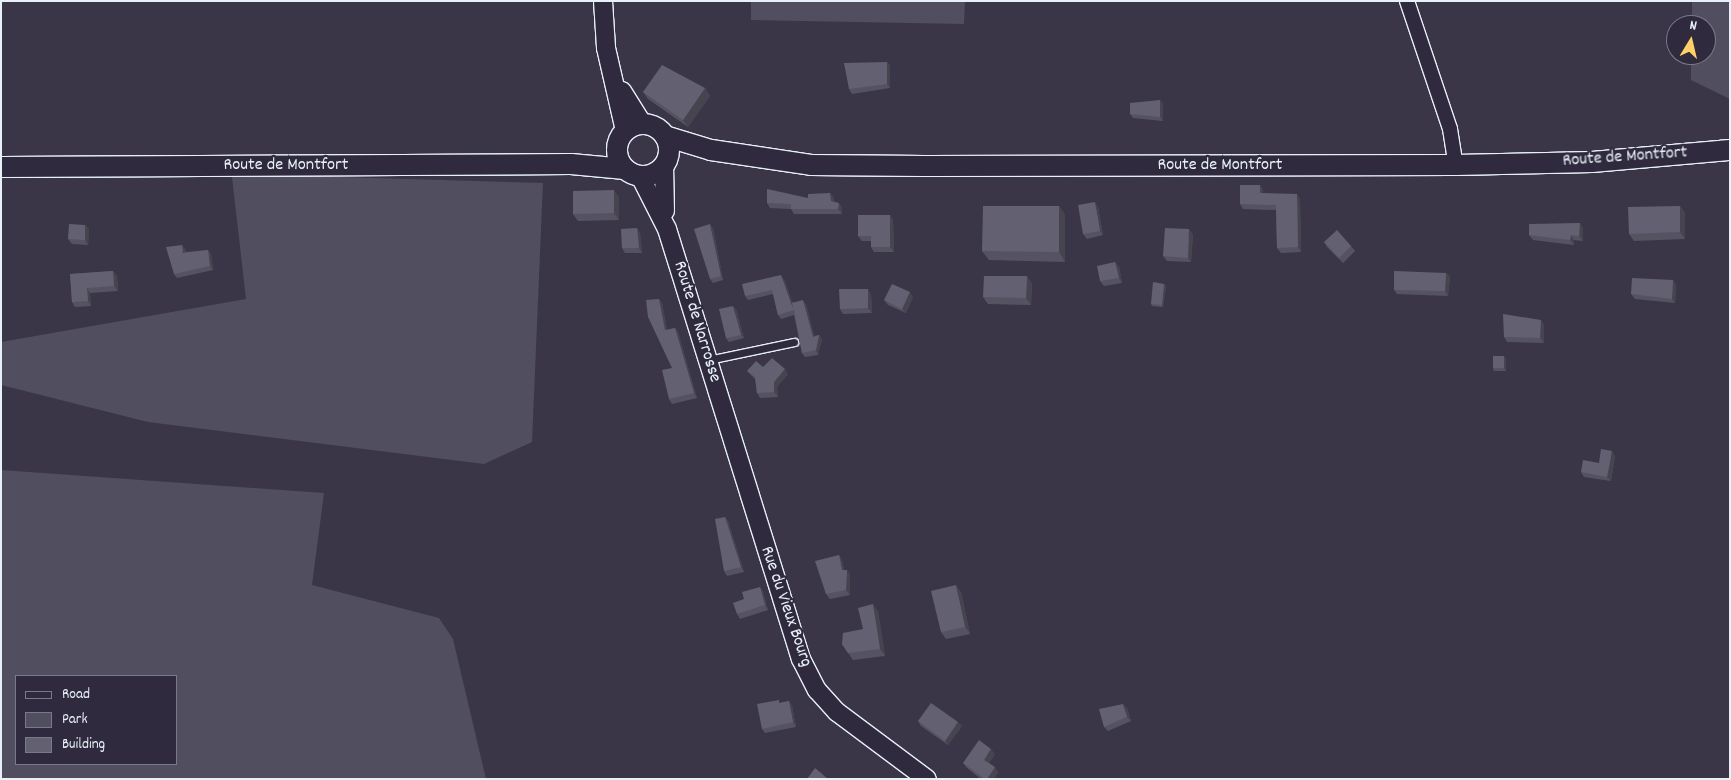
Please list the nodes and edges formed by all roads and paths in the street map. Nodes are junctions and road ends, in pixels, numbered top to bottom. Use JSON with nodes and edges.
{"nodes":[{"id":1,"x":603,"y":1,"type":"edge"},
{"id":2,"x":1407,"y":1,"type":"edge"},
{"id":3,"x":628,"y":133,"type":"junction"},
{"id":4,"x":665,"y":136,"type":"junction"},
{"id":5,"x":712,"y":150,"type":"junction"},
{"id":6,"x":1730,"y":150,"type":"edge"},
{"id":7,"x":665,"y":163,"type":"junction"},
{"id":8,"x":571,"y":164,"type":"junction"},
{"id":9,"x":1456,"y":165,"type":"junction"},
{"id":10,"x":1,"y":167,"type":"edge"},
{"id":11,"x":632,"y":172,"type":"junction"},
{"id":12,"x":667,"y":229,"type":"junction"},
{"id":13,"x":794,"y":342,"type":"dead end"},
{"id":14,"x":708,"y":360,"type":"junction"},
{"id":15,"x":724,"y":416,"type":"joint"},
{"id":16,"x":927,"y":779,"type":"edge"}],
"edges":[{"from":1,"to":3,"type":"street"},
{"from":2,"to":9,"type":"street"},
{"from":3,"to":4,"type":"main road","name":"Route de Montfort"},
{"from":3,"to":8,"type":"main road","name":"Route de Montfort"},
{"from":3,"to":11,"type":"main road"},
{"from":4,"to":5,"type":"main road","name":"Route de Montfort"},
{"from":4,"to":7,"type":"main road"},
{"from":5,"to":7,"type":"main road","name":"Route de Montfort"},
{"from":5,"to":9,"type":"main road","name":"Route de Montfort"},
{"from":6,"to":9,"type":"main road","name":"Route de Montfort"},
{"from":7,"to":11,"type":"main road","name":"Route de Montfort"},
{"from":7,"to":12,"type":"street","name":"Route de Narrosse"},
{"from":8,"to":10,"type":"main road","name":"Route de Montfort"},
{"from":8,"to":11,"type":"main road","name":"Route de Montfort"},
{"from":11,"to":12,"type":"street","name":"Route de Narrosse"},
{"from":12,"to":14,"type":"street","name":"Route de Narrosse"},
{"from":13,"to":14,"type":"lane"},
{"from":14,"to":15,"type":"street","name":"Route de Narrosse"},
{"from":15,"to":16,"type":"street","name":"Rue du Vieux Bourg"}]}
